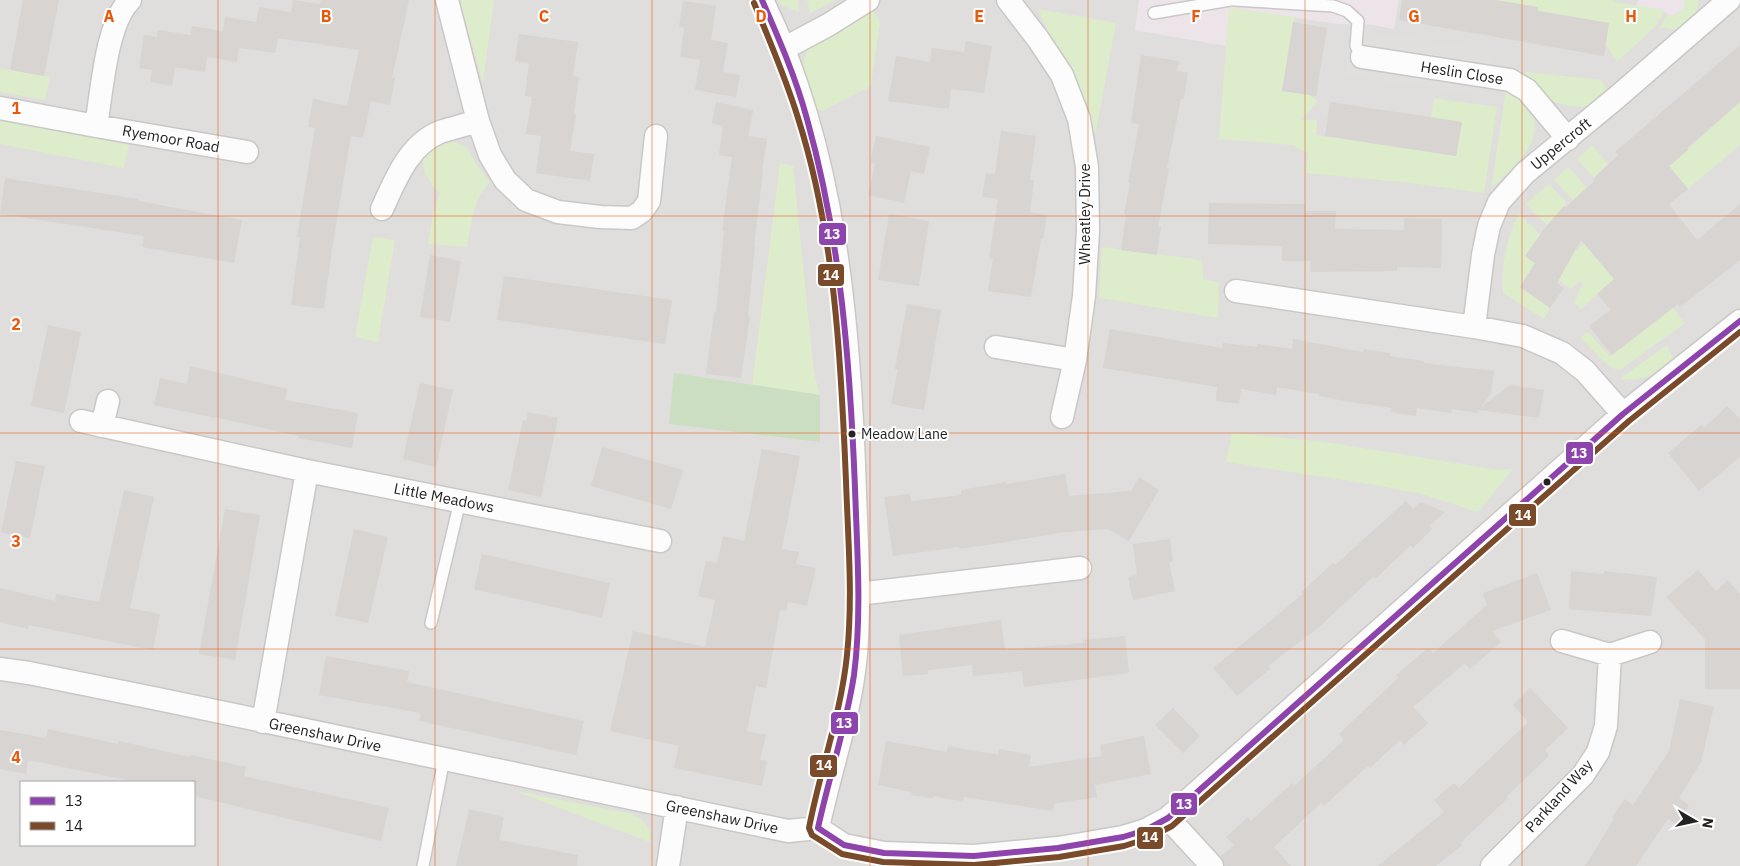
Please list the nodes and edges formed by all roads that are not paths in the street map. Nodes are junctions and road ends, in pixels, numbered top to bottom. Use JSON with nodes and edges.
{"nodes":[{"id":1,"x":130,"y":0,"type":"edge"},
{"id":2,"x":447,"y":0,"type":"edge"},
{"id":3,"x":762,"y":0,"type":"edge"},
{"id":4,"x":868,"y":0,"type":"edge"},
{"id":5,"x":1008,"y":0,"type":"edge"},
{"id":6,"x":1230,"y":0,"type":"edge"},
{"id":7,"x":1234,"y":0,"type":"edge"},
{"id":8,"x":1723,"y":2,"type":"edge"},
{"id":9,"x":1154,"y":13,"type":"dead end"},
{"id":10,"x":784,"y":49,"type":"junction"},
{"id":11,"x":1362,"y":57,"type":"joint"},
{"id":12,"x":0,"y":108,"type":"edge"},
{"id":13,"x":478,"y":121,"type":"junction"},
{"id":14,"x":96,"y":126,"type":"junction"},
{"id":15,"x":656,"y":136,"type":"dead end"},
{"id":16,"x":1568,"y":139,"type":"junction"},
{"id":17,"x":247,"y":152,"type":"dead end"},
{"id":18,"x":382,"y":209,"type":"dead end"},
{"id":19,"x":1236,"y":291,"type":"dead end"},
{"id":20,"x":1740,"y":321,"type":"edge"},
{"id":21,"x":1474,"y":327,"type":"junction"},
{"id":22,"x":996,"y":347,"type":"dead end"},
{"id":23,"x":1075,"y":360,"type":"junction"},
{"id":24,"x":108,"y":401,"type":"dead end"},
{"id":25,"x":1623,"y":414,"type":"junction"},
{"id":26,"x":1062,"y":417,"type":"dead end"},
{"id":27,"x":307,"y":471,"type":"junction"},
{"id":28,"x":460,"y":502,"type":"junction"},
{"id":29,"x":660,"y":541,"type":"dead end"},
{"id":30,"x":1080,"y":568,"type":"dead end"},
{"id":31,"x":858,"y":594,"type":"junction"},
{"id":32,"x":431,"y":623,"type":"dead end"},
{"id":33,"x":1562,"y":640,"type":"dead end"},
{"id":34,"x":1650,"y":642,"type":"dead end"},
{"id":35,"x":1610,"y":655,"type":"junction"},
{"id":36,"x":0,"y":669,"type":"edge"},
{"id":37,"x":263,"y":722,"type":"junction"},
{"id":38,"x":444,"y":759,"type":"junction"},
{"id":39,"x":677,"y":807,"type":"junction"},
{"id":40,"x":1168,"y":818,"type":"junction"},
{"id":41,"x":818,"y":828,"type":"junction"},
{"id":42,"x":423,"y":866,"type":"edge"},
{"id":43,"x":668,"y":866,"type":"edge"},
{"id":44,"x":1212,"y":866,"type":"edge"},
{"id":45,"x":1492,"y":866,"type":"edge"}],
"edges":[{"from":1,"to":14,"type":"street"},
{"from":2,"to":13,"type":"street"},
{"from":3,"to":10,"type":"street"},
{"from":4,"to":10,"type":"street"},
{"from":5,"to":23,"type":"street","name":"Wheatley Drive"},
{"from":6,"to":9,"type":"lane"},
{"from":7,"to":11,"type":"lane"},
{"from":8,"to":16,"type":"street","name":"Uppercroft"},
{"from":10,"to":31,"type":"street"},
{"from":11,"to":16,"type":"street","name":"Heslin Close"},
{"from":12,"to":14,"type":"street","name":"Ryemoor Road"},
{"from":13,"to":15,"type":"street"},
{"from":13,"to":18,"type":"street"},
{"from":14,"to":17,"type":"street","name":"Ryemoor Road"},
{"from":16,"to":21,"type":"street","name":"Uppercroft"},
{"from":19,"to":21,"type":"street"},
{"from":20,"to":25,"type":"street"},
{"from":21,"to":25,"type":"street"},
{"from":22,"to":23,"type":"street"},
{"from":23,"to":26,"type":"street","name":"Wheatley Drive"},
{"from":24,"to":27,"type":"street","name":"Little Meadows"},
{"from":25,"to":40,"type":"street"},
{"from":27,"to":28,"type":"street","name":"Little Meadows"},
{"from":27,"to":37,"type":"street"},
{"from":28,"to":29,"type":"street","name":"Little Meadows"},
{"from":28,"to":32,"type":"lane"},
{"from":30,"to":31,"type":"street"},
{"from":31,"to":41,"type":"street"},
{"from":33,"to":35,"type":"street"},
{"from":34,"to":35,"type":"street"},
{"from":35,"to":45,"type":"street","name":"Parkland Way"},
{"from":36,"to":37,"type":"street","name":"Greenshaw Drive"},
{"from":37,"to":38,"type":"street","name":"Greenshaw Drive"},
{"from":38,"to":39,"type":"street","name":"Greenshaw Drive"},
{"from":38,"to":42,"type":"lane"},
{"from":39,"to":41,"type":"street","name":"Greenshaw Drive"},
{"from":39,"to":43,"type":"street"},
{"from":40,"to":41,"type":"street"},
{"from":40,"to":44,"type":"street"}]}
